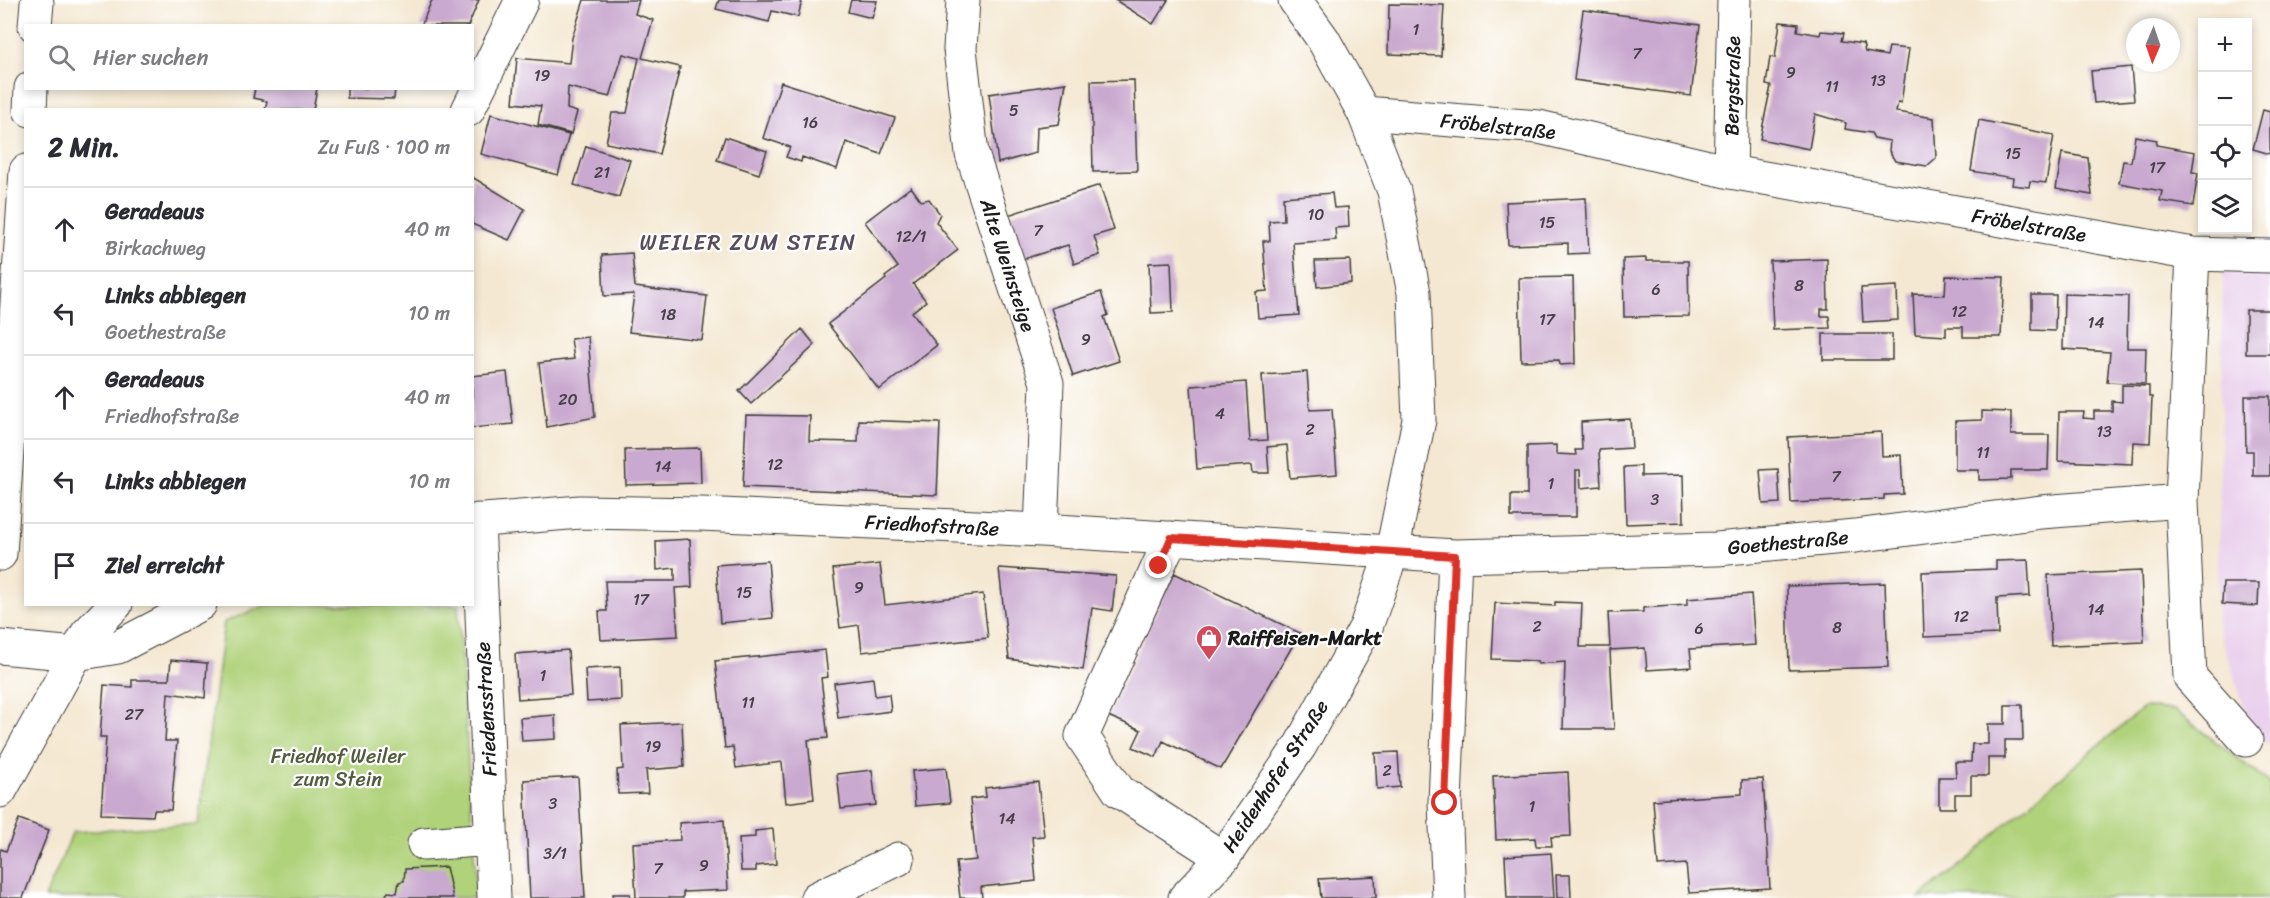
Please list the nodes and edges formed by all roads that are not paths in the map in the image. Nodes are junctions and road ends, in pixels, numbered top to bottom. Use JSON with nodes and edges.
{"nodes":[{"id":1,"x":522,"y":0,"type":"edge"},
{"id":2,"x":963,"y":0,"type":"edge"},
{"id":3,"x":1295,"y":0,"type":"edge"},
{"id":4,"x":1734,"y":0,"type":"edge"},
{"id":5,"x":31,"y":90,"type":"edge"},
{"id":6,"x":30,"y":108,"type":"edge"},
{"id":7,"x":469,"y":108,"type":"edge"},
{"id":8,"x":1364,"y":113,"type":"junction"},
{"id":9,"x":1730,"y":172,"type":"junction"},
{"id":10,"x":24,"y":200,"type":"edge"},
{"id":11,"x":2193,"y":254,"type":"junction"},
{"id":12,"x":2270,"y":256,"type":"edge"},
{"id":13,"x":2182,"y":501,"type":"junction"},
{"id":14,"x":475,"y":521,"type":"edge"},
{"id":15,"x":1041,"y":530,"type":"junction"},
{"id":16,"x":1171,"y":538,"type":"junction"},
{"id":17,"x":1392,"y":552,"type":"junction"},
{"id":18,"x":0,"y":554,"type":"edge"},
{"id":19,"x":1455,"y":556,"type":"junction"},
{"id":20,"x":114,"y":606,"type":"edge"},
{"id":21,"x":196,"y":606,"type":"edge"},
{"id":22,"x":0,"y":647,"type":"edge"},
{"id":23,"x":76,"y":654,"type":"junction"},
{"id":24,"x":2246,"y":740,"type":"dead end"},
{"id":25,"x":0,"y":791,"type":"edge"},
{"id":26,"x":492,"y":839,"type":"junction"},
{"id":27,"x":424,"y":843,"type":"dead end"},
{"id":28,"x":1223,"y":858,"type":"junction"},
{"id":29,"x":898,"y":859,"type":"dead end"},
{"id":30,"x":491,"y":891,"type":"edge"},
{"id":31,"x":817,"y":898,"type":"edge"},
{"id":32,"x":1185,"y":898,"type":"edge"},
{"id":33,"x":1449,"y":898,"type":"edge"}],
"edges":[{"from":1,"to":7,"type":"street"},
{"from":2,"to":15,"type":"street","name":"Alte Weinsteige"},
{"from":3,"to":8,"type":"street","name":"Heidenhofer Straße"},
{"from":4,"to":9,"type":"street","name":"Bergstraße"},
{"from":5,"to":6,"type":"street"},
{"from":8,"to":9,"type":"street","name":"Fröbelstraße"},
{"from":8,"to":17,"type":"street","name":"Heidenhofer Straße"},
{"from":9,"to":11,"type":"street","name":"Fröbelstraße"},
{"from":10,"to":18,"type":"street"},
{"from":11,"to":12,"type":"street","name":"Fröbelstraße"},
{"from":11,"to":13,"type":"street"},
{"from":13,"to":19,"type":"street","name":"Goethestraße"},
{"from":13,"to":24,"type":"street"},
{"from":14,"to":15,"type":"street","name":"Friedhofstraße"},
{"from":14,"to":26,"type":"street","name":"Friedensstraße"},
{"from":15,"to":16,"type":"street","name":"Friedhofstraße"},
{"from":16,"to":17,"type":"street","name":"Friedhofstraße"},
{"from":16,"to":28,"type":"street"},
{"from":17,"to":19,"type":"street","name":"Goethestraße"},
{"from":17,"to":28,"type":"street","name":"Heidenhofer Straße"},
{"from":19,"to":33,"type":"street"},
{"from":20,"to":23,"type":"street"},
{"from":21,"to":23,"type":"street"},
{"from":22,"to":23,"type":"street"},
{"from":23,"to":25,"type":"street"},
{"from":26,"to":27,"type":"street"},
{"from":26,"to":30,"type":"street","name":"Friedensstraße"},
{"from":28,"to":32,"type":"street","name":"Heidenhofer Straße"},
{"from":29,"to":31,"type":"street"}]}
